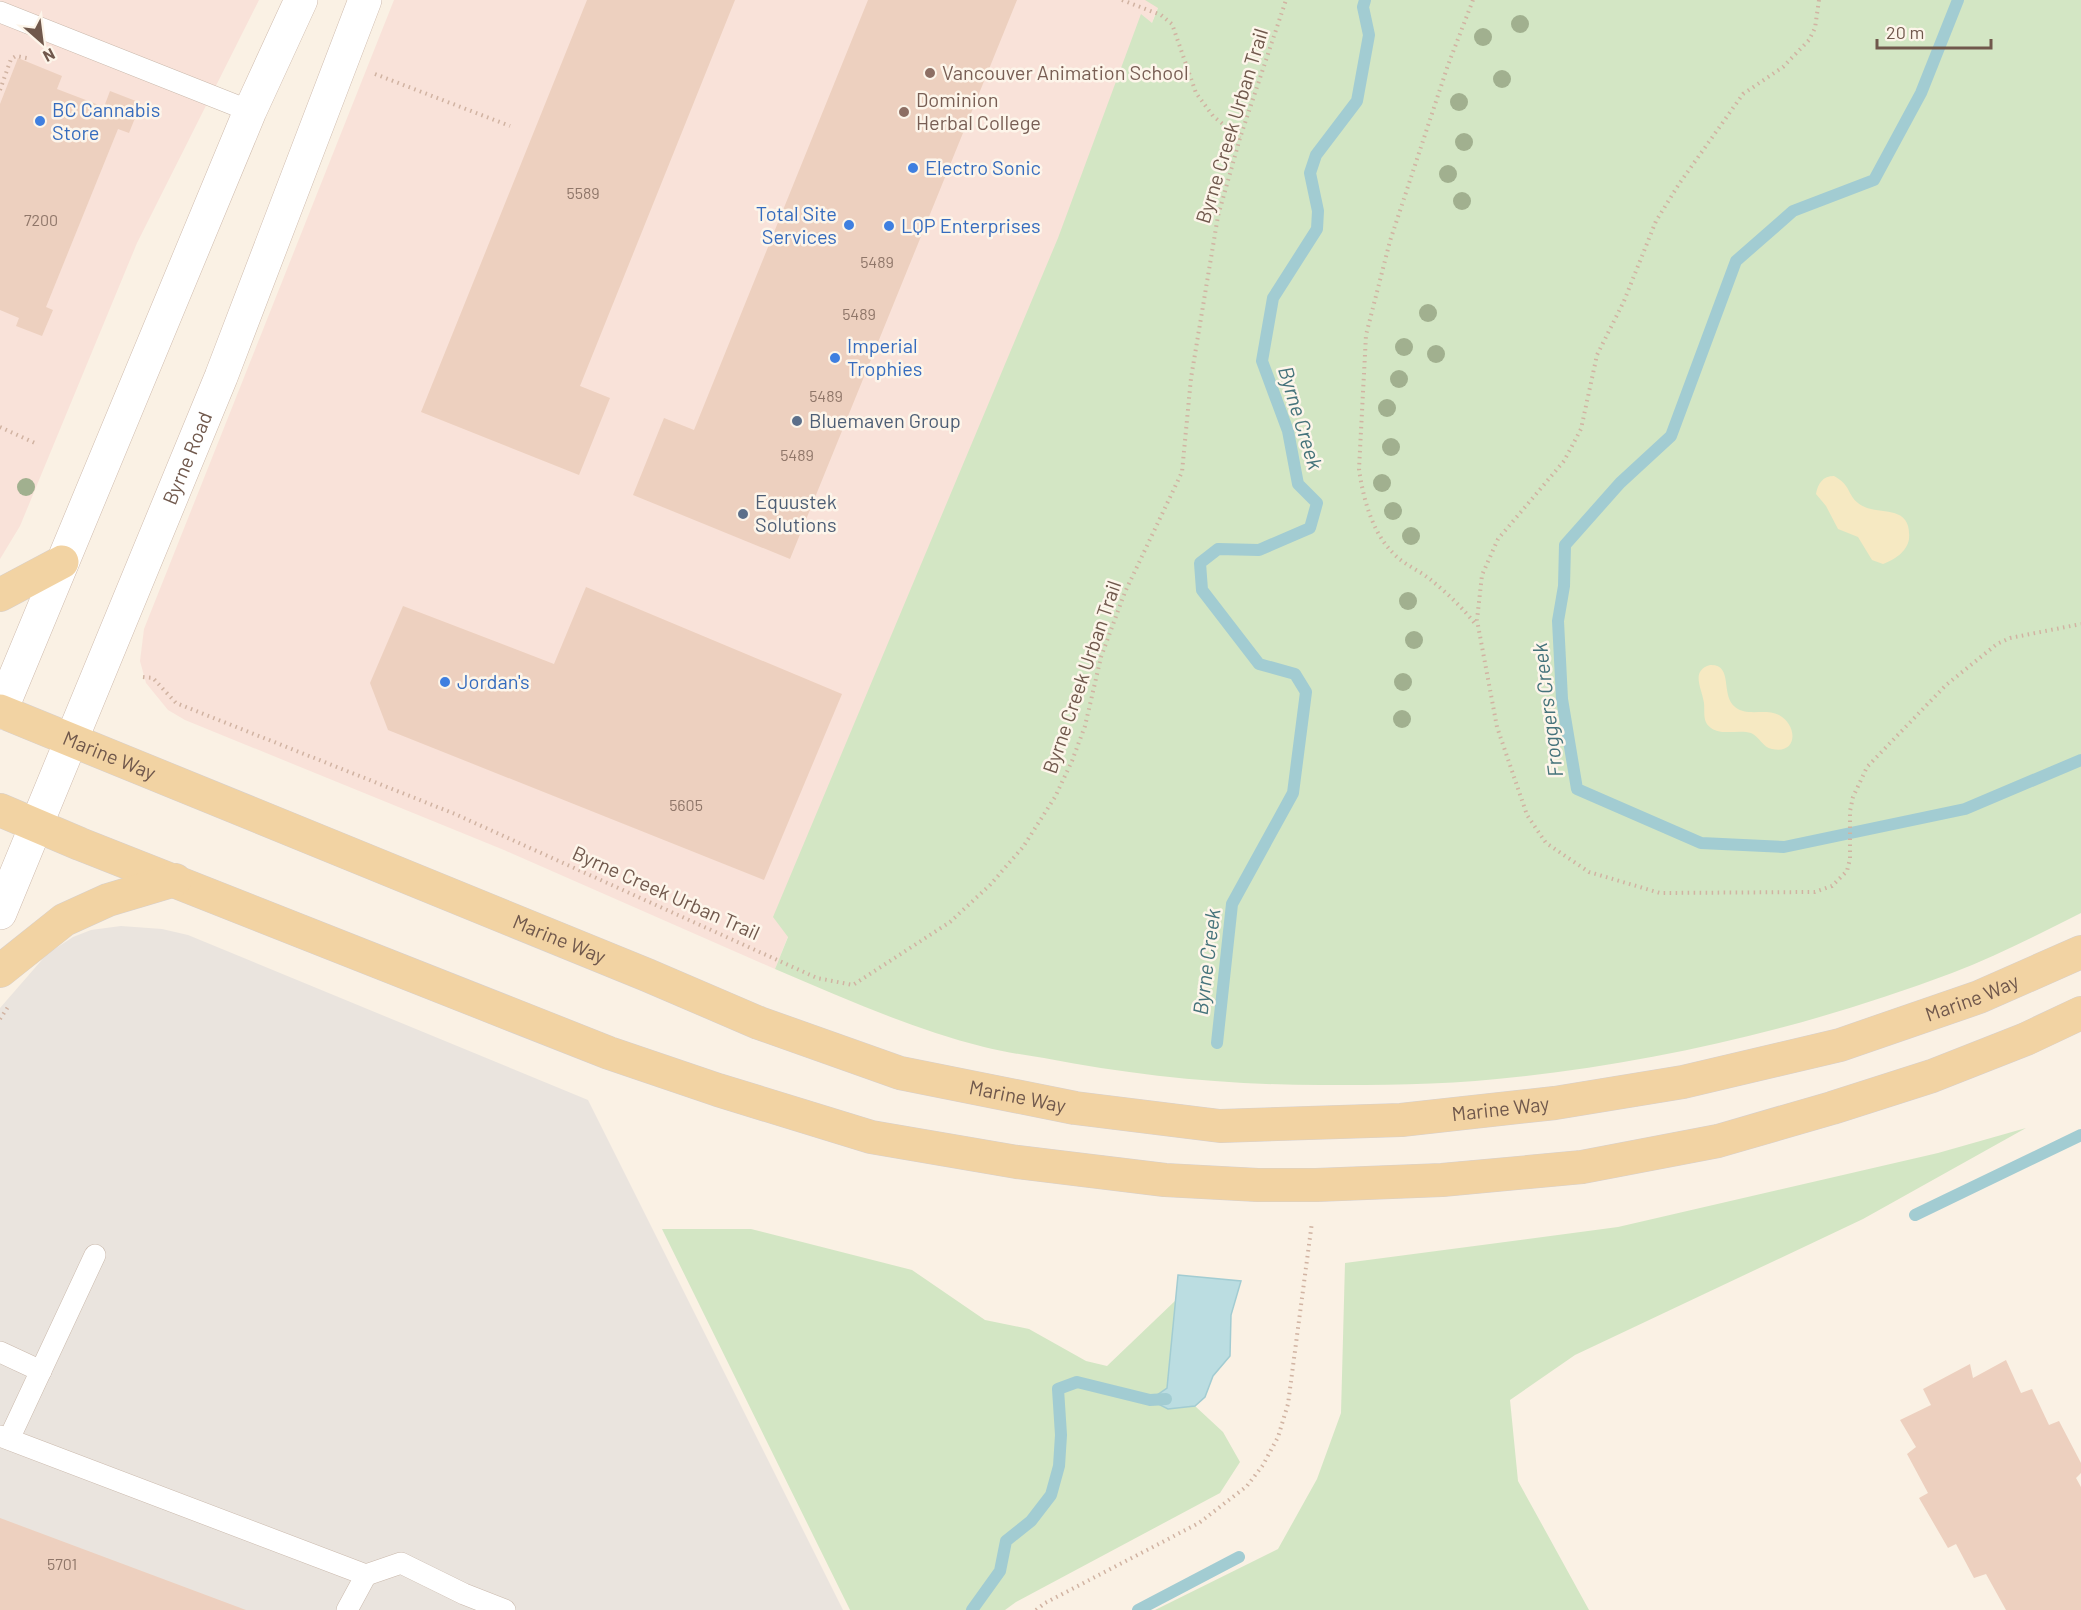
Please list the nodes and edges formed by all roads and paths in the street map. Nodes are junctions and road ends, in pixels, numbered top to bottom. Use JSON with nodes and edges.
{"nodes":[{"id":1,"x":301,"y":0,"type":"edge"},
{"id":2,"x":365,"y":0,"type":"edge"},
{"id":3,"x":1122,"y":0,"type":"edge"},
{"id":4,"x":1286,"y":0,"type":"edge"},
{"id":5,"x":1473,"y":0,"type":"edge"},
{"id":6,"x":1819,"y":0,"type":"edge"},
{"id":7,"x":0,"y":12,"type":"edge"},
{"id":8,"x":28,"y":58,"type":"dead end"},
{"id":9,"x":372,"y":73,"type":"dead end"},
{"id":10,"x":0,"y":90,"type":"edge"},
{"id":11,"x":250,"y":111,"type":"junction"},
{"id":12,"x":510,"y":126,"type":"dead end"},
{"id":13,"x":1240,"y":138,"type":"junction"},
{"id":14,"x":0,"y":427,"type":"edge"},
{"id":15,"x":37,"y":444,"type":"dead end"},
{"id":16,"x":63,"y":562,"type":"junction"},
{"id":17,"x":0,"y":595,"type":"edge"},
{"id":18,"x":2081,"y":624,"type":"edge"},
{"id":19,"x":1478,"y":628,"type":"junction"},
{"id":20,"x":143,"y":676,"type":"dead end"},
{"id":21,"x":0,"y":712,"type":"edge"},
{"id":22,"x":72,"y":740,"type":"junction"},
{"id":23,"x":0,"y":810,"type":"edge"},
{"id":24,"x":36,"y":826,"type":"junction"},
{"id":25,"x":175,"y":880,"type":"junction"},
{"id":26,"x":0,"y":913,"type":"edge"},
{"id":27,"x":2081,"y":952,"type":"edge"},
{"id":28,"x":0,"y":971,"type":"edge"},
{"id":29,"x":2081,"y":1012,"type":"edge"},
{"id":30,"x":1316,"y":1185,"type":"junction"},
{"id":31,"x":95,"y":1255,"type":"dead end"},
{"id":32,"x":0,"y":1352,"type":"edge"},
{"id":33,"x":41,"y":1371,"type":"junction"},
{"id":34,"x":4,"y":1438,"type":"edge"},
{"id":35,"x":366,"y":1575,"type":"junction"},
{"id":36,"x":347,"y":1610,"type":"edge"},
{"id":37,"x":505,"y":1610,"type":"edge"},
{"id":38,"x":1036,"y":1610,"type":"edge"}],
"edges":[{"from":1,"to":11,"type":"street"},
{"from":2,"to":22,"type":"street","name":"Byrne Road"},
{"from":3,"to":13,"type":"path"},
{"from":4,"to":13,"type":"path","name":"Byrne Creek Urban Trail"},
{"from":5,"to":19,"type":"path"},
{"from":6,"to":19,"type":"path"},
{"from":7,"to":11,"type":"lane"},
{"from":8,"to":10,"type":"path"},
{"from":9,"to":12,"type":"path"},
{"from":11,"to":16,"type":"street"},
{"from":13,"to":20,"type":"path","name":"Byrne Creek Urban Trail"},
{"from":14,"to":15,"type":"path"},
{"from":16,"to":17,"type":"main road"},
{"from":16,"to":21,"type":"street"},
{"from":18,"to":19,"type":"path"},
{"from":21,"to":22,"type":"main road","name":"Marine Way"},
{"from":22,"to":24,"type":"street","name":"Byrne Road"},
{"from":22,"to":27,"type":"main road","name":"Marine Way"},
{"from":23,"to":24,"type":"main road"},
{"from":24,"to":25,"type":"main road"},
{"from":24,"to":26,"type":"street","name":"Byrne Road"},
{"from":25,"to":28,"type":"main road"},
{"from":25,"to":30,"type":"main road"},
{"from":29,"to":30,"type":"main road"},
{"from":30,"to":38,"type":"path"},
{"from":31,"to":33,"type":"lane"},
{"from":32,"to":33,"type":"lane"},
{"from":33,"to":34,"type":"lane"},
{"from":34,"to":35,"type":"lane"},
{"from":35,"to":36,"type":"lane"},
{"from":35,"to":37,"type":"lane"}]}
